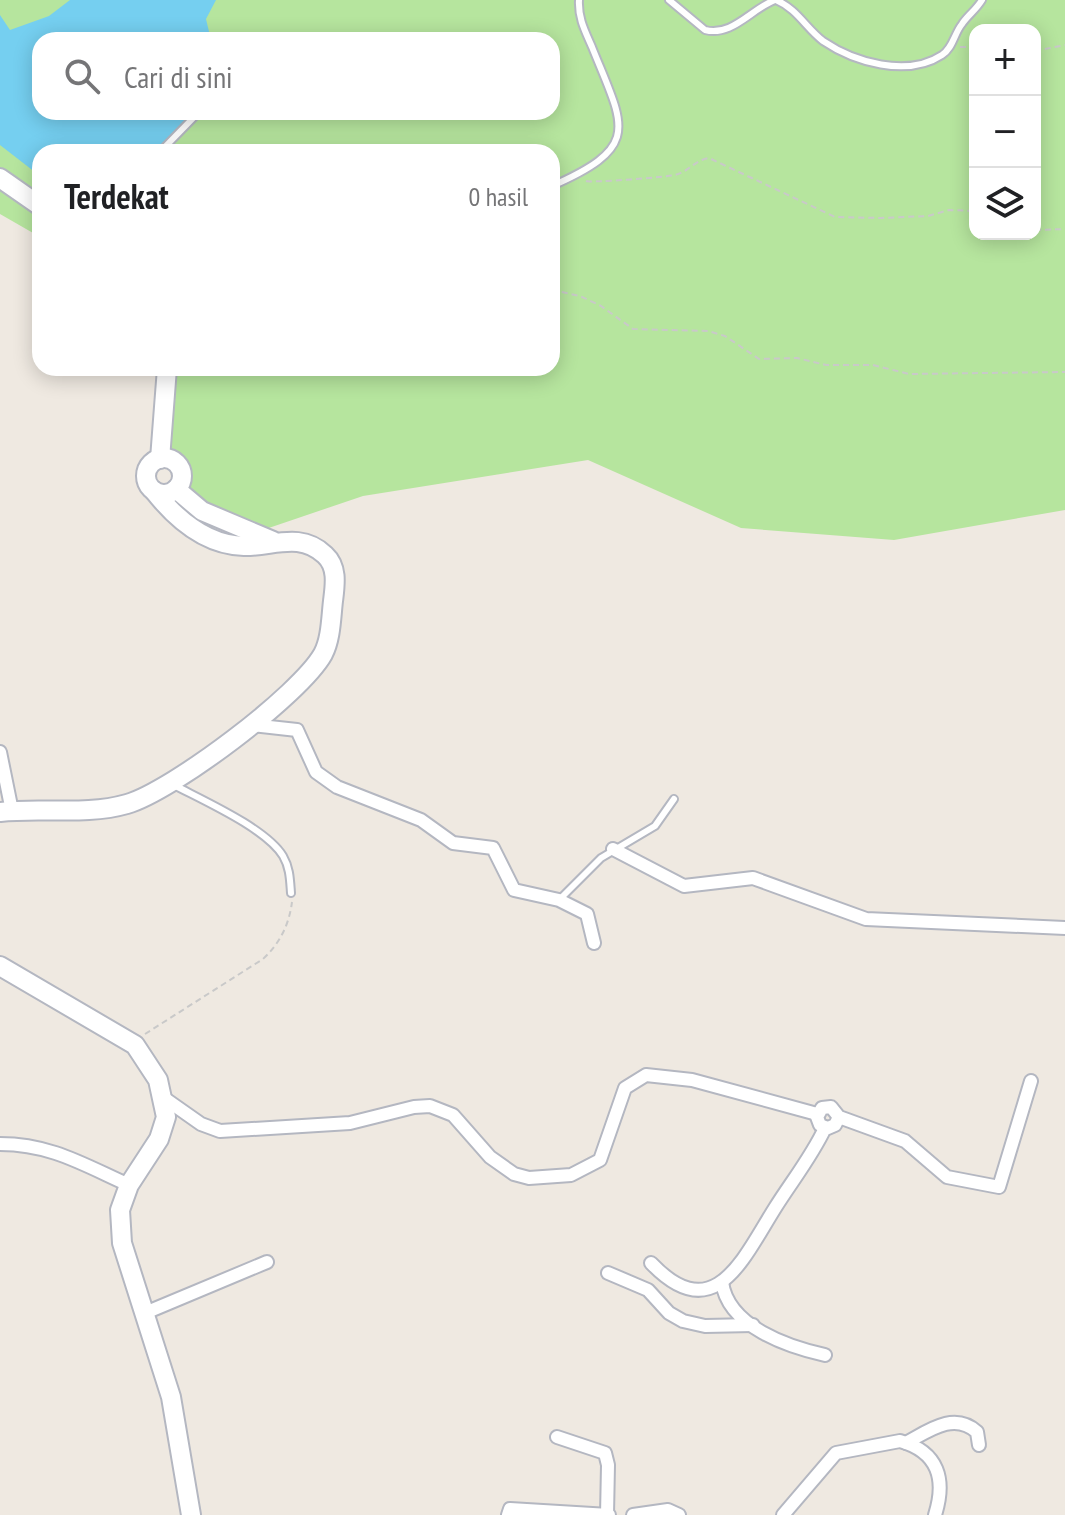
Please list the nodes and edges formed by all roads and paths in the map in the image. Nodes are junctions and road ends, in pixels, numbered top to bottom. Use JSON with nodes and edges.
{"nodes":[{"id":1,"x":579,"y":0,"type":"edge"},
{"id":2,"x":669,"y":0,"type":"edge"},
{"id":3,"x":776,"y":0,"type":"edge"},
{"id":4,"x":982,"y":0,"type":"edge"},
{"id":5,"x":1065,"y":45,"type":"edge"},
{"id":6,"x":950,"y":47,"type":"junction"},
{"id":7,"x":969,"y":47,"type":"edge"},
{"id":8,"x":1041,"y":50,"type":"edge"},
{"id":9,"x":191,"y":120,"type":"edge"},
{"id":10,"x":168,"y":144,"type":"edge"},
{"id":11,"x":574,"y":176,"type":"junction"},
{"id":12,"x":0,"y":178,"type":"edge"},
{"id":13,"x":560,"y":182,"type":"edge"},
{"id":14,"x":32,"y":200,"type":"edge"},
{"id":15,"x":969,"y":211,"type":"edge"},
{"id":16,"x":1065,"y":229,"type":"edge"},
{"id":17,"x":1041,"y":230,"type":"edge"},
{"id":18,"x":560,"y":292,"type":"edge"},
{"id":19,"x":1065,"y":372,"type":"edge"},
{"id":20,"x":166,"y":376,"type":"edge"},
{"id":21,"x":160,"y":459,"type":"junction"},
{"id":22,"x":176,"y":489,"type":"junction"},
{"id":23,"x":154,"y":491,"type":"junction"},
{"id":24,"x":273,"y":541,"type":"junction"},
{"id":25,"x":251,"y":725,"type":"junction"},
{"id":26,"x":0,"y":752,"type":"edge"},
{"id":27,"x":169,"y":783,"type":"junction"},
{"id":28,"x":674,"y":799,"type":"dead end"},
{"id":29,"x":6,"y":812,"type":"edge"},
{"id":30,"x":613,"y":849,"type":"junction"},
{"id":31,"x":291,"y":893,"type":"joint"},
{"id":32,"x":559,"y":900,"type":"junction"},
{"id":33,"x":1065,"y":928,"type":"edge"},
{"id":34,"x":594,"y":943,"type":"dead end"},
{"id":35,"x":0,"y":966,"type":"edge"},
{"id":36,"x":135,"y":1045,"type":"junction"},
{"id":37,"x":1031,"y":1081,"type":"dead end"},
{"id":38,"x":164,"y":1098,"type":"junction"},
{"id":39,"x":817,"y":1114,"type":"junction"},
{"id":40,"x":839,"y":1117,"type":"junction"},
{"id":41,"x":825,"y":1128,"type":"junction"},
{"id":42,"x":0,"y":1144,"type":"edge"},
{"id":43,"x":129,"y":1185,"type":"junction"},
{"id":44,"x":267,"y":1262,"type":"dead end"},
{"id":45,"x":651,"y":1263,"type":"dead end"},
{"id":46,"x":608,"y":1273,"type":"dead end"},
{"id":47,"x":722,"y":1282,"type":"junction"},
{"id":48,"x":145,"y":1313,"type":"junction"},
{"id":49,"x":753,"y":1325,"type":"junction"},
{"id":50,"x":825,"y":1355,"type":"dead end"},
{"id":51,"x":557,"y":1437,"type":"dead end"},
{"id":52,"x":906,"y":1443,"type":"junction"},
{"id":53,"x":979,"y":1445,"type":"dead end"},
{"id":54,"x":191,"y":1515,"type":"edge"},
{"id":55,"x":508,"y":1515,"type":"edge"},
{"id":56,"x":608,"y":1515,"type":"edge"},
{"id":57,"x":633,"y":1515,"type":"edge"},
{"id":58,"x":679,"y":1515,"type":"edge"},
{"id":59,"x":783,"y":1515,"type":"edge"},
{"id":60,"x":935,"y":1515,"type":"edge"}],
"edges":[{"from":1,"to":11,"type":"lane"},
{"from":2,"to":3,"type":"lane"},
{"from":3,"to":6,"type":"lane"},
{"from":4,"to":6,"type":"lane"},
{"from":5,"to":8,"type":"path"},
{"from":6,"to":7,"type":"path"},
{"from":9,"to":10,"type":"lane"},
{"from":11,"to":13,"type":"lane"},
{"from":11,"to":15,"type":"path"},
{"from":12,"to":14,"type":"main road"},
{"from":16,"to":17,"type":"path"},
{"from":18,"to":19,"type":"path"},
{"from":20,"to":21,"type":"main road"},
{"from":21,"to":22,"type":"main road"},
{"from":21,"to":23,"type":"main road"},
{"from":22,"to":23,"type":"main road"},
{"from":22,"to":24,"type":"main road"},
{"from":23,"to":24,"type":"main road"},
{"from":24,"to":25,"type":"main road"},
{"from":25,"to":27,"type":"main road"},
{"from":25,"to":32,"type":"street"},
{"from":26,"to":29,"type":"street"},
{"from":27,"to":29,"type":"main road"},
{"from":27,"to":31,"type":"lane"},
{"from":28,"to":30,"type":"lane"},
{"from":30,"to":32,"type":"lane"},
{"from":30,"to":33,"type":"street"},
{"from":31,"to":36,"type":"path"},
{"from":32,"to":34,"type":"street"},
{"from":35,"to":36,"type":"main road"},
{"from":36,"to":38,"type":"main road"},
{"from":37,"to":40,"type":"street"},
{"from":38,"to":39,"type":"street"},
{"from":38,"to":43,"type":"main road"},
{"from":39,"to":40,"type":"street"},
{"from":39,"to":41,"type":"street"},
{"from":40,"to":41,"type":"street"},
{"from":41,"to":47,"type":"street"},
{"from":42,"to":43,"type":"street"},
{"from":43,"to":48,"type":"main road"},
{"from":44,"to":48,"type":"street"},
{"from":45,"to":47,"type":"street"},
{"from":46,"to":49,"type":"street"},
{"from":47,"to":49,"type":"street"},
{"from":48,"to":54,"type":"main road"},
{"from":49,"to":50,"type":"street"},
{"from":51,"to":56,"type":"street"},
{"from":52,"to":53,"type":"street"},
{"from":52,"to":59,"type":"street"},
{"from":52,"to":60,"type":"street"},
{"from":55,"to":56,"type":"street"},
{"from":57,"to":58,"type":"street"}]}
